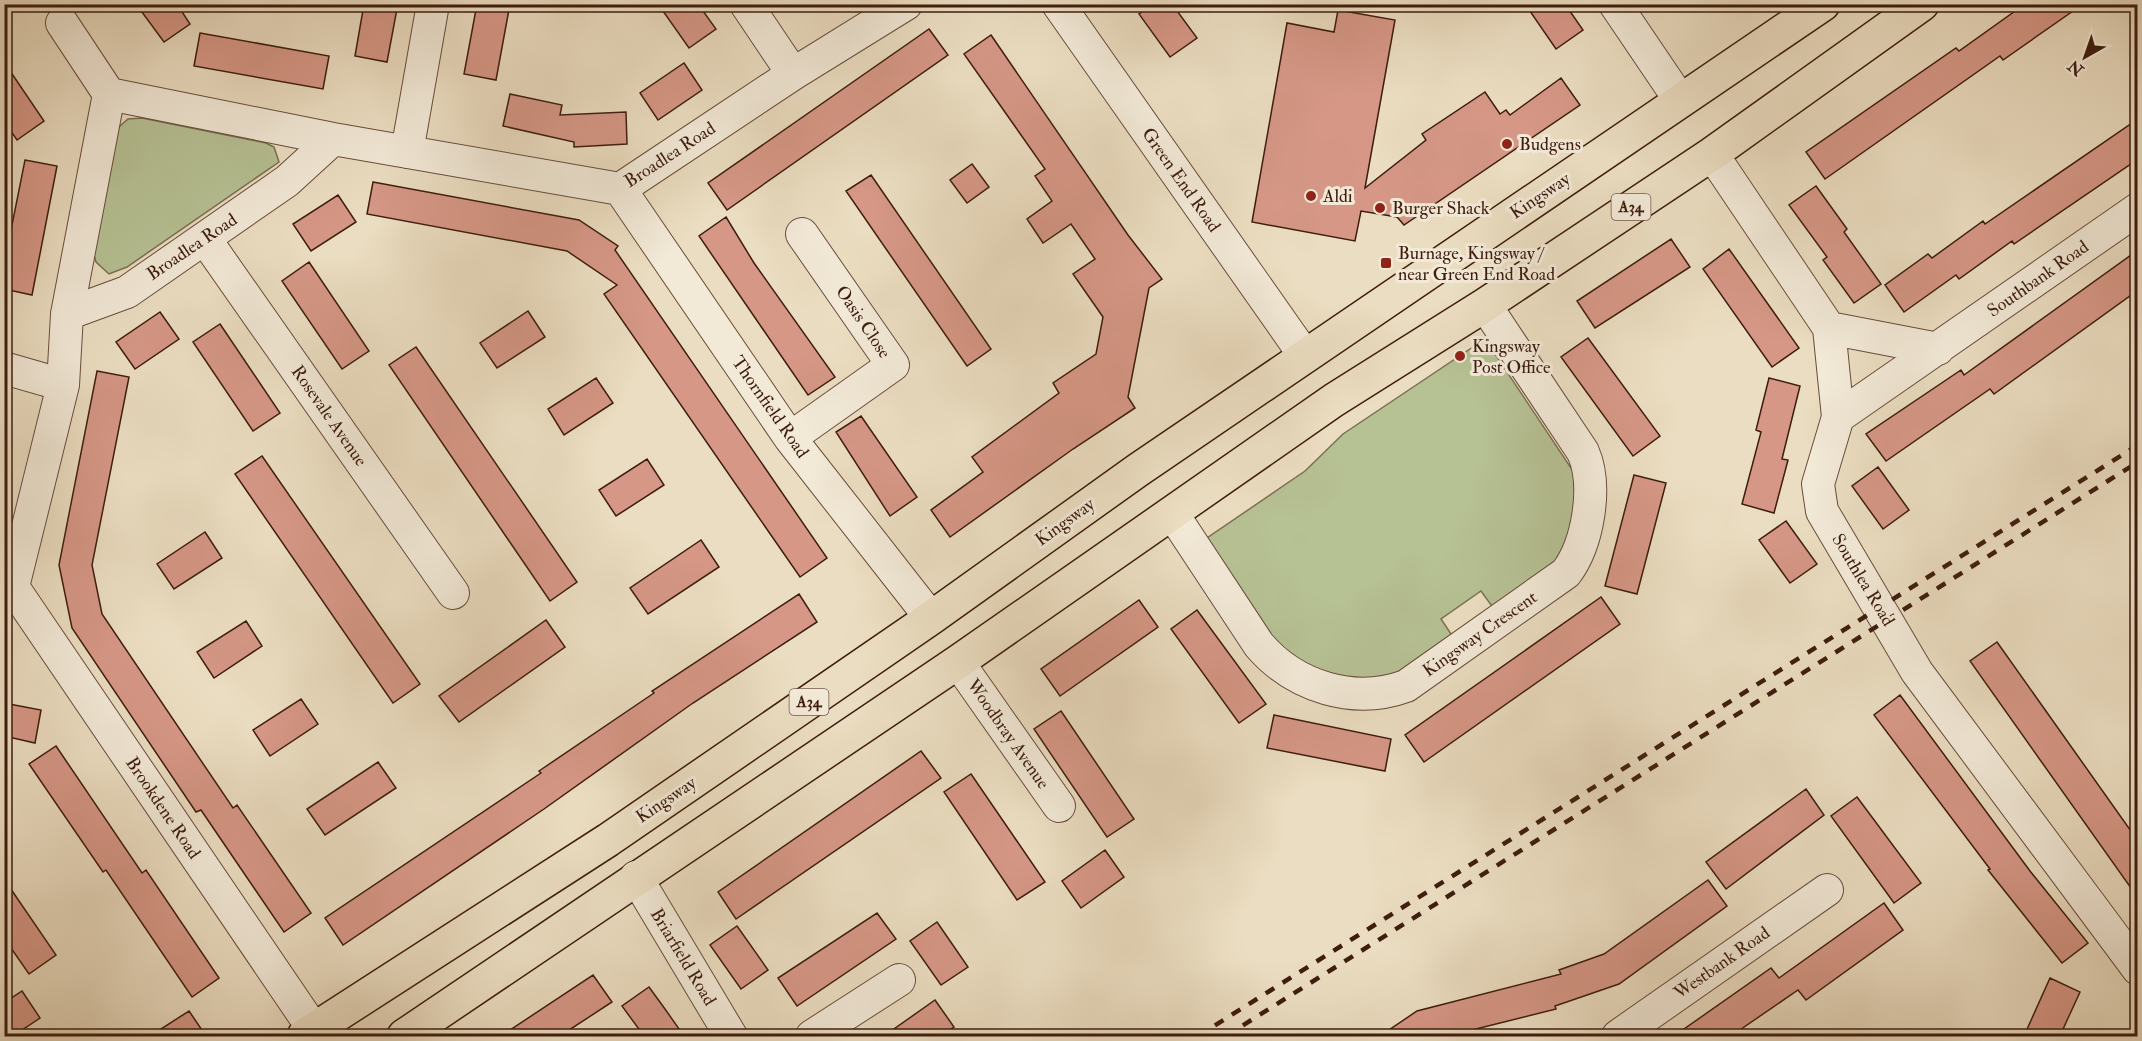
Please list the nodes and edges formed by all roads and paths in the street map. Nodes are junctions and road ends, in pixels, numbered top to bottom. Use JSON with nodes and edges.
{"nodes":[{"id":1,"x":433,"y":4,"type":"edge"},
{"id":2,"x":746,"y":4,"type":"edge"},
{"id":3,"x":906,"y":4,"type":"edge"},
{"id":4,"x":1058,"y":4,"type":"edge"},
{"id":5,"x":1615,"y":4,"type":"edge"},
{"id":6,"x":1823,"y":4,"type":"edge"},
{"id":7,"x":1922,"y":4,"type":"edge"},
{"id":8,"x":62,"y":23,"type":"dead end"},
{"id":9,"x":793,"y":74,"type":"junction"},
{"id":10,"x":109,"y":94,"type":"junction"},
{"id":11,"x":1680,"y":100,"type":"junction"},
{"id":12,"x":333,"y":139,"type":"junction"},
{"id":13,"x":407,"y":152,"type":"junction"},
{"id":14,"x":1712,"y":154,"type":"junction"},
{"id":15,"x":620,"y":189,"type":"junction"},
{"id":16,"x":2138,"y":209,"type":"edge"},
{"id":17,"x":802,"y":234,"type":"dead end"},
{"id":18,"x":205,"y":240,"type":"junction"},
{"id":19,"x":1485,"y":305,"type":"junction"},
{"id":20,"x":67,"y":314,"type":"junction"},
{"id":21,"x":1829,"y":328,"type":"junction"},
{"id":22,"x":1938,"y":349,"type":"junction"},
{"id":23,"x":1305,"y":356,"type":"junction"},
{"id":24,"x":4,"y":369,"type":"edge"},
{"id":25,"x":63,"y":386,"type":"junction"},
{"id":26,"x":1334,"y":400,"type":"junction"},
{"id":27,"x":1838,"y":417,"type":"junction"},
{"id":28,"x":790,"y":438,"type":"junction"},
{"id":29,"x":1172,"y":513,"type":"junction"},
{"id":30,"x":9,"y":590,"type":"edge"},
{"id":31,"x":453,"y":592,"type":"dead end"},
{"id":32,"x":931,"y":618,"type":"junction"},
{"id":33,"x":958,"y":662,"type":"junction"},
{"id":34,"x":1059,"y":806,"type":"dead end"},
{"id":35,"x":636,"y":878,"type":"junction"},
{"id":36,"x":1827,"y":890,"type":"dead end"},
{"id":37,"x":2138,"y":969,"type":"edge"},
{"id":38,"x":898,"y":980,"type":"dead end"},
{"id":39,"x":309,"y":1033,"type":"edge"},
{"id":40,"x":404,"y":1036,"type":"edge"},
{"id":41,"x":730,"y":1036,"type":"edge"},
{"id":42,"x":812,"y":1036,"type":"edge"},
{"id":43,"x":1618,"y":1036,"type":"edge"}],
"edges":[{"from":1,"to":13,"type":"street"},
{"from":2,"to":9,"type":"street"},
{"from":3,"to":9,"type":"street","name":"Broadlea Road"},
{"from":4,"to":23,"type":"street","name":"Green End Road"},
{"from":5,"to":11,"type":"street"},
{"from":6,"to":11,"type":"highway","name":"Kingsway","number":"A34"},
{"from":7,"to":14,"type":"highway","number":"A34"},
{"from":8,"to":10,"type":"street"},
{"from":9,"to":15,"type":"street","name":"Broadlea Road"},
{"from":10,"to":12,"type":"street","name":"Broadlea Road"},
{"from":10,"to":20,"type":"street"},
{"from":11,"to":23,"type":"highway","name":"Kingsway","number":"A34"},
{"from":12,"to":13,"type":"street","name":"Broadlea Road"},
{"from":12,"to":18,"type":"street","name":"Broadlea Road"},
{"from":13,"to":15,"type":"street","name":"Broadlea Road"},
{"from":14,"to":19,"type":"highway","number":"A34"},
{"from":14,"to":21,"type":"street","name":"Southlea Road"},
{"from":15,"to":28,"type":"street","name":"Thornfield Road"},
{"from":16,"to":22,"type":"street","name":"Southbank Road"},
{"from":17,"to":28,"type":"street","name":"Oasis Close"},
{"from":18,"to":20,"type":"street","name":"Broadlea Road"},
{"from":18,"to":31,"type":"street","name":"Rosevale Avenue"},
{"from":19,"to":26,"type":"highway","number":"A34"},
{"from":19,"to":29,"type":"street","name":"Kingsway Crescent"},
{"from":20,"to":25,"type":"street"},
{"from":21,"to":22,"type":"street"},
{"from":21,"to":27,"type":"street","name":"Southlea Road"},
{"from":22,"to":27,"type":"street","name":"Southbank Road"},
{"from":23,"to":26,"type":"highway"},
{"from":23,"to":32,"type":"highway","name":"Kingsway","number":"A34"},
{"from":24,"to":25,"type":"street"},
{"from":25,"to":30,"type":"street"},
{"from":26,"to":29,"type":"highway","number":"A34"},
{"from":27,"to":37,"type":"street","name":"Southlea Road"},
{"from":28,"to":32,"type":"street","name":"Thornfield Road"},
{"from":29,"to":33,"type":"highway","number":"A34"},
{"from":30,"to":39,"type":"street","name":"Brookdene Road"},
{"from":32,"to":39,"type":"highway","name":"Kingsway","number":"A34"},
{"from":33,"to":34,"type":"street","name":"Woodbray Avenue"},
{"from":33,"to":35,"type":"highway","number":"A34"},
{"from":35,"to":40,"type":"highway","number":"A34"},
{"from":35,"to":41,"type":"street","name":"Briarfield Road"},
{"from":36,"to":43,"type":"street","name":"Westbank Road"},
{"from":38,"to":42,"type":"street"}]}
